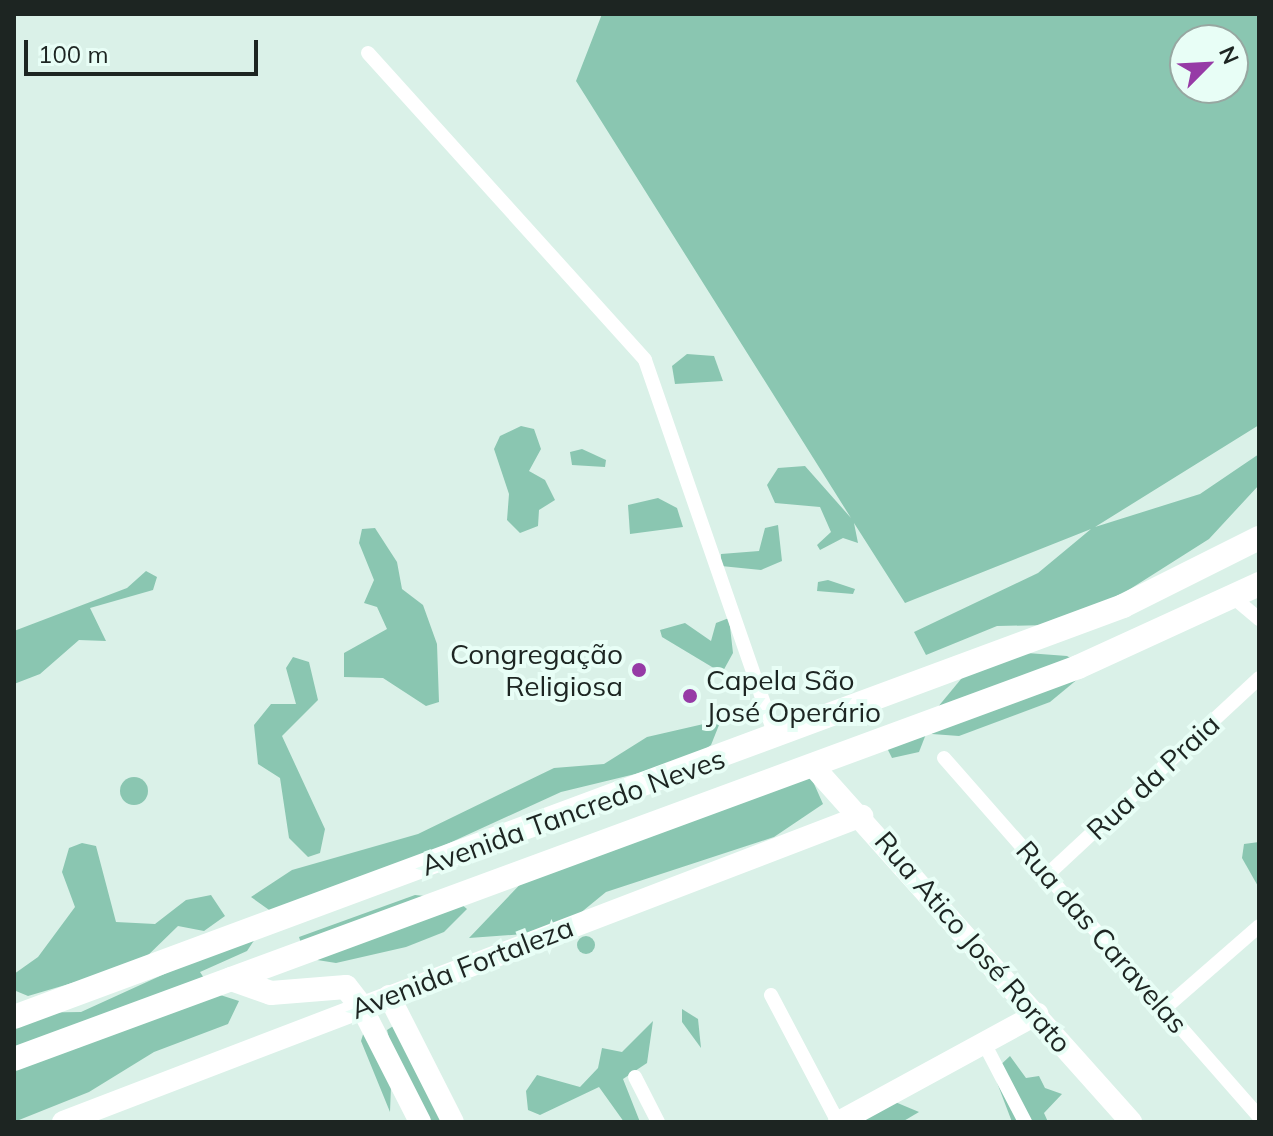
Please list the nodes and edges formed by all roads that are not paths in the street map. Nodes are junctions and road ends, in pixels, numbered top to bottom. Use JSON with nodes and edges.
{"nodes":[{"id":1,"x":368,"y":53,"type":"dead end"},
{"id":2,"x":1259,"y":538,"type":"edge"},
{"id":3,"x":1259,"y":584,"type":"edge"},
{"id":4,"x":1234,"y":598,"type":"junction"},
{"id":5,"x":1259,"y":619,"type":"edge"},
{"id":6,"x":1259,"y":678,"type":"edge"},
{"id":7,"x":776,"y":738,"type":"junction"},
{"id":8,"x":944,"y":758,"type":"dead end"},
{"id":9,"x":812,"y":765,"type":"junction"},
{"id":10,"x":862,"y":816,"type":"junction"},
{"id":11,"x":1047,"y":875,"type":"junction"},
{"id":12,"x":1259,"y":926,"type":"edge"},
{"id":13,"x":231,"y":979,"type":"junction"},
{"id":14,"x":771,"y":995,"type":"dead end"},
{"id":15,"x":389,"y":996,"type":"junction"},
{"id":16,"x":361,"y":1006,"type":"junction"},
{"id":17,"x":1164,"y":1009,"type":"junction"},
{"id":18,"x":1037,"y":1014,"type":"junction"},
{"id":19,"x":14,"y":1017,"type":"edge"},
{"id":20,"x":985,"y":1045,"type":"junction"},
{"id":21,"x":14,"y":1059,"type":"edge"},
{"id":22,"x":635,"y":1077,"type":"dead end"},
{"id":23,"x":1259,"y":1117,"type":"edge"},
{"id":24,"x":63,"y":1122,"type":"edge"},
{"id":25,"x":420,"y":1122,"type":"edge"},
{"id":26,"x":453,"y":1122,"type":"edge"},
{"id":27,"x":658,"y":1122,"type":"edge"},
{"id":28,"x":838,"y":1122,"type":"edge"},
{"id":29,"x":1025,"y":1122,"type":"edge"},
{"id":30,"x":1131,"y":1122,"type":"edge"}],
"edges":[{"from":1,"to":7,"type":"street"},
{"from":2,"to":7,"type":"main road","name":"Avenida Tancredo Neves"},
{"from":3,"to":4,"type":"main road","name":"Avenida Tancredo Neves"},
{"from":4,"to":5,"type":"street"},
{"from":4,"to":9,"type":"main road","name":"Avenida Tancredo Neves"},
{"from":6,"to":11,"type":"street","name":"Rua da Praia"},
{"from":7,"to":19,"type":"main road","name":"Avenida Tancredo Neves"},
{"from":8,"to":11,"type":"street","name":"Rua das Caravelas"},
{"from":9,"to":10,"type":"street","name":"Rua Atico José Rorato"},
{"from":9,"to":13,"type":"main road","name":"Avenida Tancredo Neves"},
{"from":10,"to":15,"type":"street","name":"Avenida Fortaleza"},
{"from":10,"to":18,"type":"street","name":"Rua Atico José Rorato"},
{"from":11,"to":17,"type":"street","name":"Rua das Caravelas"},
{"from":12,"to":17,"type":"street"},
{"from":13,"to":16,"type":"main road"},
{"from":13,"to":21,"type":"main road","name":"Avenida Tancredo Neves"},
{"from":14,"to":28,"type":"street"},
{"from":15,"to":16,"type":"street","name":"Avenida Fortaleza"},
{"from":15,"to":26,"type":"street"},
{"from":16,"to":24,"type":"street","name":"Avenida Fortaleza"},
{"from":16,"to":25,"type":"street"},
{"from":17,"to":23,"type":"street","name":"Rua das Caravelas"},
{"from":18,"to":20,"type":"street"},
{"from":18,"to":30,"type":"street","name":"Rua Atico José Rorato"},
{"from":20,"to":28,"type":"street"},
{"from":20,"to":29,"type":"street"},
{"from":22,"to":27,"type":"street"}]}
